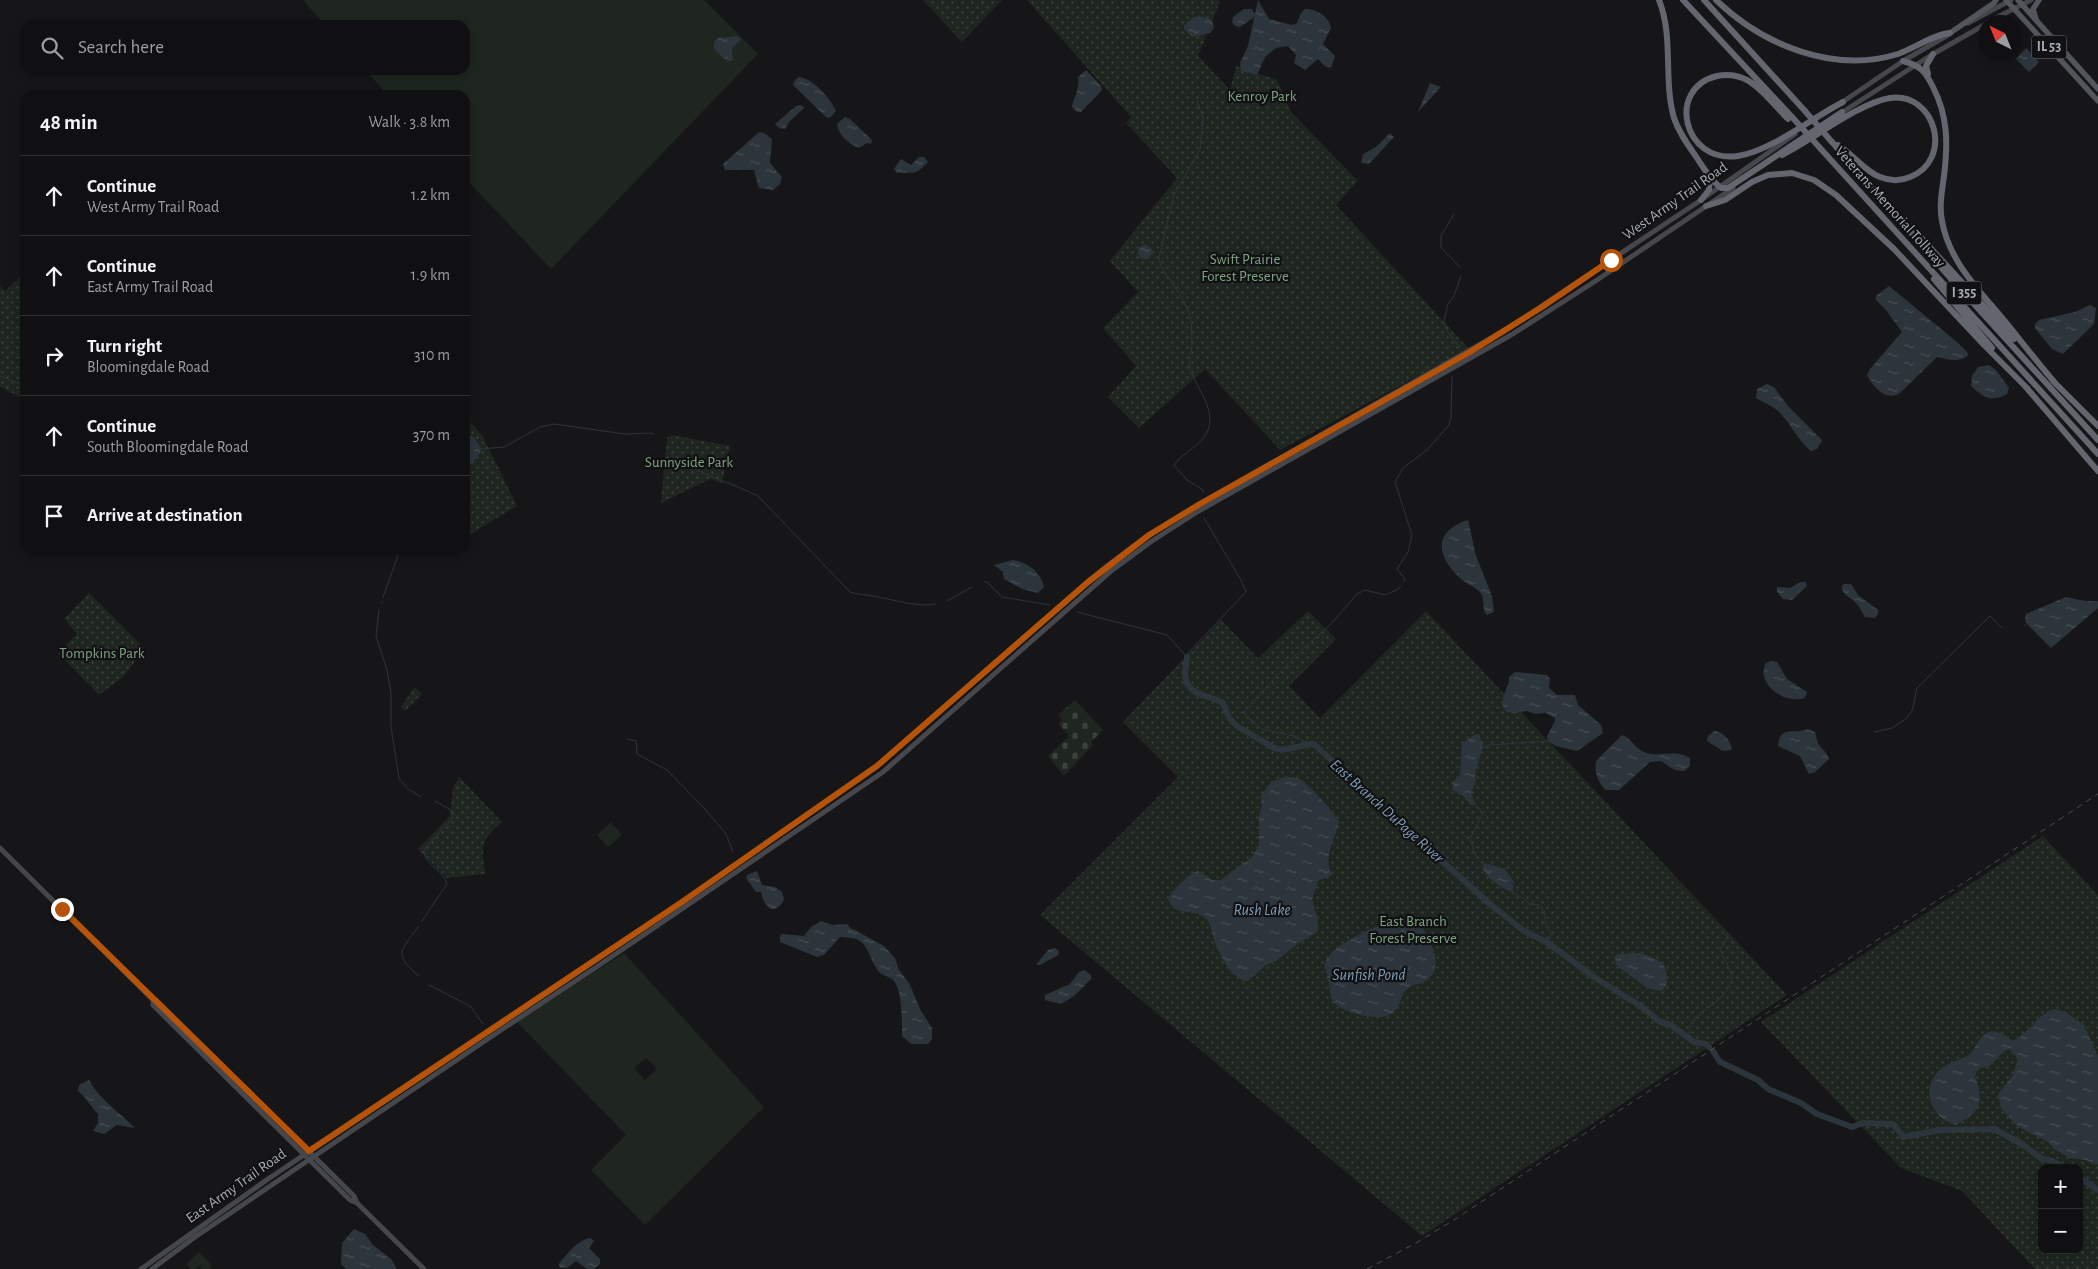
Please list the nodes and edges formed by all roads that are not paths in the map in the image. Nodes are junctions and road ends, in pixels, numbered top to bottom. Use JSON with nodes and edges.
{"nodes":[{"id":1,"x":1659,"y":0,"type":"edge"},
{"id":2,"x":1683,"y":0,"type":"edge"},
{"id":3,"x":1704,"y":0,"type":"edge"},
{"id":4,"x":1716,"y":0,"type":"edge"},
{"id":5,"x":1996,"y":0,"type":"edge"},
{"id":6,"x":2031,"y":0,"type":"edge"},
{"id":7,"x":2039,"y":0,"type":"edge"},
{"id":8,"x":2008,"y":1,"type":"edge"},
{"id":9,"x":2020,"y":2,"type":"edge"},
{"id":10,"x":2014,"y":9,"type":"junction"},
{"id":11,"x":2002,"y":15,"type":"edge"},
{"id":12,"x":2038,"y":23,"type":"junction"},
{"id":13,"x":1978,"y":28,"type":"edge"},
{"id":14,"x":1950,"y":33,"type":"junction"},
{"id":15,"x":1933,"y":54,"type":"junction"},
{"id":16,"x":1904,"y":61,"type":"junction"},
{"id":17,"x":1916,"y":65,"type":"junction"},
{"id":18,"x":1930,"y":80,"type":"junction"},
{"id":19,"x":2098,"y":89,"type":"edge"},
{"id":20,"x":2098,"y":101,"type":"edge"},
{"id":21,"x":1843,"y":102,"type":"junction"},
{"id":22,"x":1842,"y":112,"type":"junction"},
{"id":23,"x":1790,"y":118,"type":"junction"},
{"id":24,"x":1832,"y":142,"type":"junction"},
{"id":25,"x":1781,"y":156,"type":"junction"},
{"id":26,"x":1854,"y":166,"type":"junction"},
{"id":27,"x":1710,"y":177,"type":"junction"},
{"id":28,"x":1718,"y":186,"type":"junction"},
{"id":29,"x":1701,"y":200,"type":"junction"},
{"id":30,"x":1706,"y":206,"type":"junction"},
{"id":31,"x":1891,"y":226,"type":"junction"},
{"id":32,"x":2056,"y":384,"type":"junction"},
{"id":33,"x":2028,"y":389,"type":"junction"},
{"id":34,"x":2098,"y":426,"type":"edge"},
{"id":35,"x":2098,"y":440,"type":"edge"},
{"id":36,"x":2098,"y":454,"type":"edge"},
{"id":37,"x":2098,"y":470,"type":"edge"},
{"id":38,"x":1200,"y":504,"type":"junction"},
{"id":39,"x":1197,"y":512,"type":"junction"},
{"id":40,"x":1072,"y":596,"type":"joint"},
{"id":41,"x":1080,"y":597,"type":"joint"},
{"id":42,"x":999,"y":660,"type":"junction"},
{"id":43,"x":999,"y":669,"type":"junction"},
{"id":44,"x":0,"y":848,"type":"edge"},
{"id":45,"x":153,"y":1000,"type":"junction"},
{"id":46,"x":309,"y":1151,"type":"junction"},
{"id":47,"x":303,"y":1155,"type":"junction"},
{"id":48,"x":314,"y":1157,"type":"junction"},
{"id":49,"x":309,"y":1160,"type":"junction"},
{"id":50,"x":357,"y":1203,"type":"junction"},
{"id":51,"x":141,"y":1269,"type":"edge"},
{"id":52,"x":152,"y":1269,"type":"edge"},
{"id":53,"x":424,"y":1269,"type":"edge"}],
"edges":[{"from":1,"to":27,"type":"highway"},
{"from":2,"to":23,"type":"highway","name":"Veterans Memorial Tollway","number":"I 355"},
{"from":3,"to":24,"type":"highway","number":"I 355","bridge":true},
{"from":4,"to":14,"type":"highway"},
{"from":5,"to":14,"type":"main road"},
{"from":6,"to":9,"type":"main road","name":"West Army Trail Road"},
{"from":7,"to":12,"type":"main road"},
{"from":8,"to":10,"type":"main road","number":"IL 53"},
{"from":8,"to":14,"type":"main road","name":"West Army Trail Road"},
{"from":9,"to":10,"type":"main road","name":"West Army Trail Road"},
{"from":9,"to":12,"type":"main road","number":"IL 53"},
{"from":10,"to":11,"type":"main road","name":"West Army Trail Road"},
{"from":10,"to":20,"type":"main road","number":"IL 53"},
{"from":12,"to":19,"type":"main road","number":"IL 53"},
{"from":13,"to":15,"type":"main road","name":"West Army Trail Road"},
{"from":14,"to":16,"type":"main road","name":"West Army Trail Road"},
{"from":15,"to":17,"type":"main road","name":"West Army Trail Road"},
{"from":15,"to":18,"type":"highway"},
{"from":16,"to":17,"type":"highway"},
{"from":16,"to":21,"type":"main road","name":"West Army Trail Road"},
{"from":17,"to":18,"type":"highway"},
{"from":17,"to":22,"type":"main road","name":"West Army Trail Road"},
{"from":18,"to":32,"type":"highway"},
{"from":21,"to":23,"type":"highway"},
{"from":21,"to":28,"type":"main road","name":"West Army Trail Road"},
{"from":22,"to":25,"type":"main road","name":"West Army Trail Road"},
{"from":22,"to":28,"type":"highway"},
{"from":23,"to":31,"type":"highway","name":"Veterans Memorial Tollway","number":"I 355","bridge":true},
{"from":24,"to":25,"type":"highway"},
{"from":24,"to":26,"type":"highway","name":"Veterans Memorial Tollway","number":"I 355"},
{"from":25,"to":30,"type":"main road","name":"West Army Trail Road"},
{"from":26,"to":32,"type":"highway"},
{"from":26,"to":35,"type":"highway","name":"Veterans Memorial Tollway","number":"I 355"},
{"from":27,"to":28,"type":"highway"},
{"from":27,"to":29,"type":"highway"},
{"from":28,"to":29,"type":"main road","name":"West Army Trail Road"},
{"from":29,"to":38,"type":"main road","name":"West Army Trail Road"},
{"from":30,"to":33,"type":"highway"},
{"from":30,"to":39,"type":"main road","name":"West Army Trail Road"},
{"from":31,"to":33,"type":"highway"},
{"from":31,"to":36,"type":"highway","name":"Veterans Memorial Tollway","number":"I 355"},
{"from":32,"to":34,"type":"highway"},
{"from":33,"to":37,"type":"highway"},
{"from":38,"to":39,"type":"main road"},
{"from":38,"to":40,"type":"main road","name":"West Army Trail Road"},
{"from":39,"to":41,"type":"main road","name":"West Army Trail Road"},
{"from":40,"to":42,"type":"main road","name":"East Army Trail Road"},
{"from":41,"to":43,"type":"main road","name":"East Army Trail Road"},
{"from":42,"to":43,"type":"main road"},
{"from":42,"to":46,"type":"main road","name":"East Army Trail Road"},
{"from":43,"to":48,"type":"main road","name":"East Army Trail Road"},
{"from":44,"to":45,"type":"main road"},
{"from":45,"to":46,"type":"main road"},
{"from":45,"to":47,"type":"main road"},
{"from":46,"to":47,"type":"main road","name":"East Army Trail Road"},
{"from":46,"to":48,"type":"main road"},
{"from":47,"to":49,"type":"main road"},
{"from":47,"to":51,"type":"main road","name":"East Army Trail Road"},
{"from":48,"to":49,"type":"main road","name":"East Army Trail Road"},
{"from":48,"to":50,"type":"main road"},
{"from":49,"to":50,"type":"main road"},
{"from":49,"to":52,"type":"main road","name":"East Army Trail Road"},
{"from":50,"to":53,"type":"main road"}]}
